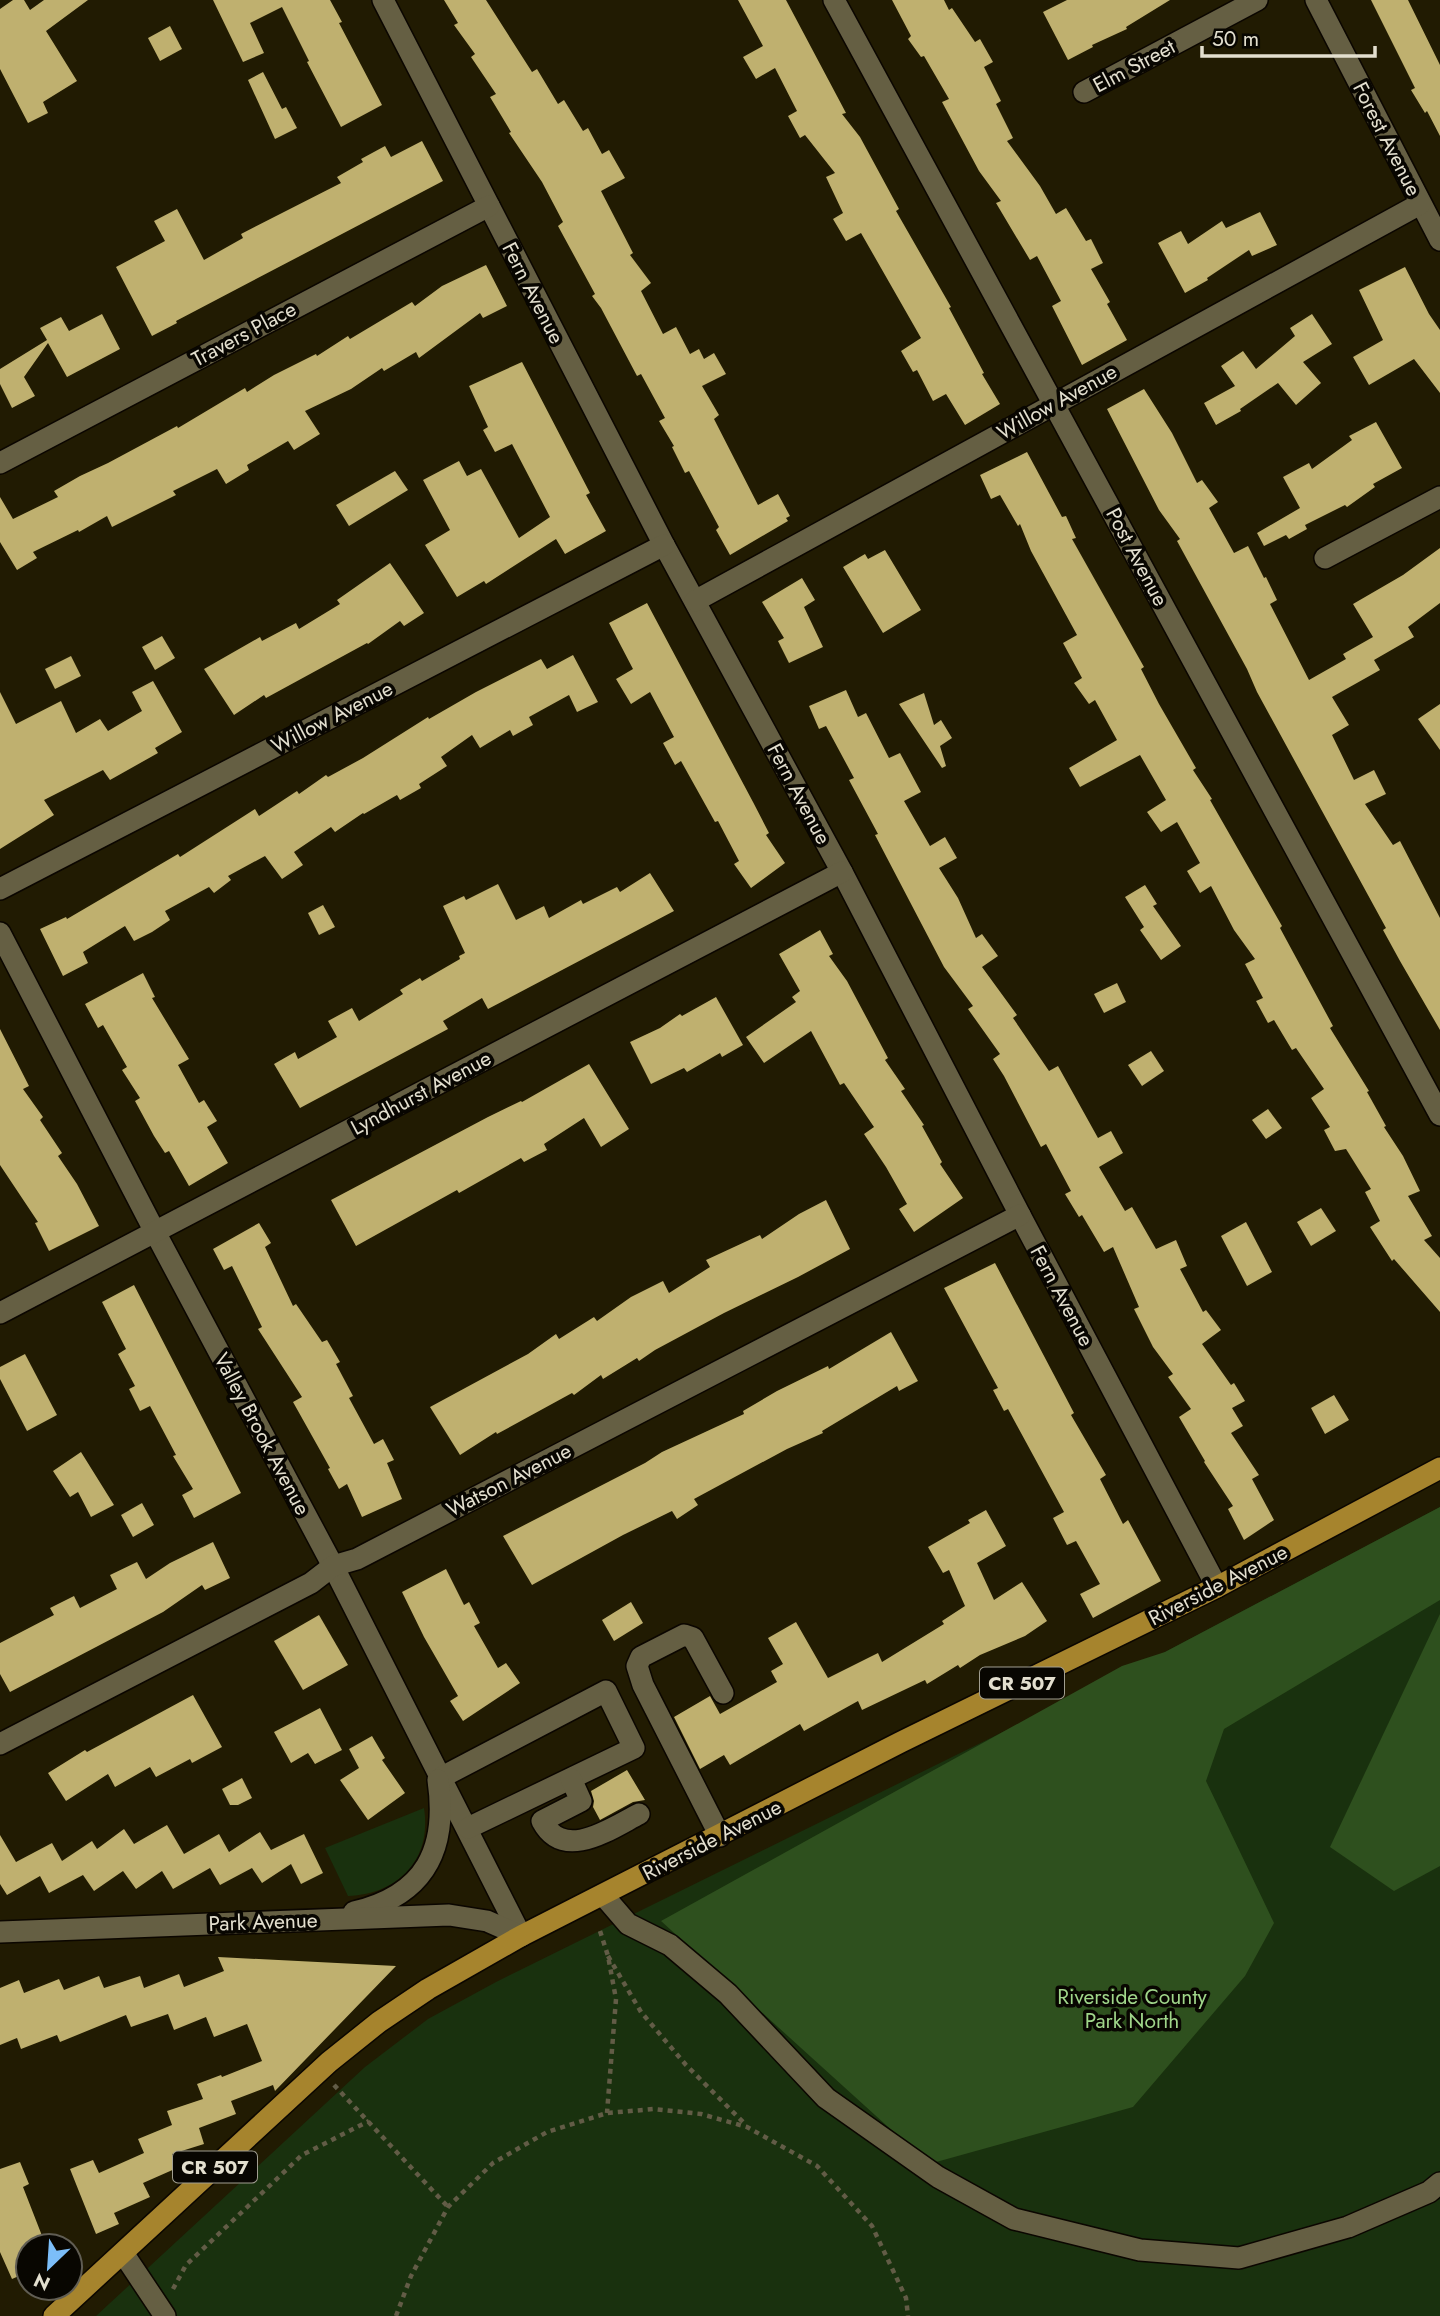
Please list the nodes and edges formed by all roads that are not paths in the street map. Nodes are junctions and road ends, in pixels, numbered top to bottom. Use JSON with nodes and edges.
{"nodes":[{"id":1,"x":383,"y":0,"type":"edge"},
{"id":2,"x":834,"y":0,"type":"edge"},
{"id":3,"x":1257,"y":0,"type":"edge"},
{"id":4,"x":1316,"y":0,"type":"edge"},
{"id":5,"x":1084,"y":92,"type":"dead end"},
{"id":6,"x":1420,"y":204,"type":"junction"},
{"id":7,"x":489,"y":206,"type":"junction"},
{"id":8,"x":1440,"y":240,"type":"edge"},
{"id":9,"x":1055,"y":404,"type":"junction"},
{"id":10,"x":0,"y":463,"type":"edge"},
{"id":11,"x":1440,"y":497,"type":"edge"},
{"id":12,"x":664,"y":545,"type":"junction"},
{"id":13,"x":1325,"y":558,"type":"dead end"},
{"id":14,"x":695,"y":601,"type":"junction"},
{"id":15,"x":842,"y":872,"type":"junction"},
{"id":16,"x":0,"y":889,"type":"edge"},
{"id":17,"x":0,"y":933,"type":"edge"},
{"id":18,"x":1440,"y":1115,"type":"edge"},
{"id":19,"x":1020,"y":1215,"type":"junction"},
{"id":20,"x":155,"y":1232,"type":"junction"},
{"id":21,"x":0,"y":1313,"type":"edge"},
{"id":22,"x":1440,"y":1468,"type":"edge"},
{"id":23,"x":333,"y":1566,"type":"junction"},
{"id":24,"x":1217,"y":1587,"type":"junction"},
{"id":25,"x":723,"y":1693,"type":"dead end"},
{"id":26,"x":0,"y":1744,"type":"edge"},
{"id":27,"x":439,"y":1772,"type":"junction"},
{"id":28,"x":571,"y":1779,"type":"junction"},
{"id":29,"x":639,"y":1814,"type":"dead end"},
{"id":30,"x":468,"y":1828,"type":"junction"},
{"id":31,"x":720,"y":1836,"type":"junction"},
{"id":32,"x":603,"y":1895,"type":"junction"},
{"id":33,"x":318,"y":1920,"type":"junction"},
{"id":34,"x":0,"y":1932,"type":"edge"},
{"id":35,"x":522,"y":1936,"type":"junction"},
{"id":36,"x":1440,"y":2183,"type":"edge"},
{"id":37,"x":123,"y":2253,"type":"junction"},
{"id":38,"x":164,"y":2313,"type":"edge"},
{"id":39,"x":54,"y":2316,"type":"edge"}],
"edges":[{"from":1,"to":7,"type":"street","name":"Fern Avenue"},
{"from":2,"to":9,"type":"street","name":"Post Avenue"},
{"from":3,"to":5,"type":"street","name":"Elm Street"},
{"from":4,"to":6,"type":"street","name":"Forest Avenue"},
{"from":6,"to":8,"type":"street","name":"Forest Avenue"},
{"from":6,"to":9,"type":"street","name":"Willow Avenue"},
{"from":7,"to":10,"type":"street","name":"Travers Place"},
{"from":7,"to":12,"type":"street","name":"Fern Avenue"},
{"from":9,"to":14,"type":"street","name":"Willow Avenue"},
{"from":9,"to":18,"type":"street","name":"Post Avenue"},
{"from":11,"to":13,"type":"street"},
{"from":12,"to":14,"type":"street","name":"Fern Avenue"},
{"from":12,"to":16,"type":"street","name":"Willow Avenue"},
{"from":14,"to":15,"type":"street","name":"Fern Avenue"},
{"from":15,"to":19,"type":"street","name":"Fern Avenue"},
{"from":15,"to":20,"type":"street","name":"Lyndhurst Avenue"},
{"from":17,"to":20,"type":"street","name":"Valley Brook Avenue"},
{"from":19,"to":23,"type":"street","name":"Watson Avenue"},
{"from":19,"to":24,"type":"street","name":"Fern Avenue"},
{"from":20,"to":21,"type":"street","name":"Lyndhurst Avenue"},
{"from":20,"to":23,"type":"street","name":"Valley Brook Avenue"},
{"from":22,"to":24,"type":"main road","name":"Riverside Avenue","number":"CR 507"},
{"from":23,"to":26,"type":"street","name":"Watson Avenue"},
{"from":23,"to":27,"type":"street","name":"Valley Brook Avenue"},
{"from":24,"to":31,"type":"main road","name":"Riverside Avenue","number":"CR 507"},
{"from":25,"to":31,"type":"street"},
{"from":27,"to":28,"type":"street"},
{"from":27,"to":30,"type":"street","name":"Valley Brook Avenue"},
{"from":27,"to":33,"type":"street"},
{"from":28,"to":29,"type":"street"},
{"from":28,"to":30,"type":"street"},
{"from":30,"to":35,"type":"street","name":"Valley Brook Avenue"},
{"from":31,"to":32,"type":"main road","name":"Riverside Avenue","number":"CR 507"},
{"from":32,"to":35,"type":"main road","name":"Riverside Avenue","number":"CR 507"},
{"from":32,"to":36,"type":"street"},
{"from":33,"to":34,"type":"street","name":"Park Avenue"},
{"from":33,"to":35,"type":"street","name":"Park Avenue"},
{"from":35,"to":37,"type":"main road","name":"Riverside Avenue","number":"CR 507"},
{"from":37,"to":38,"type":"street"},
{"from":37,"to":39,"type":"main road","name":"Riverside Avenue","number":"CR 507"}]}
